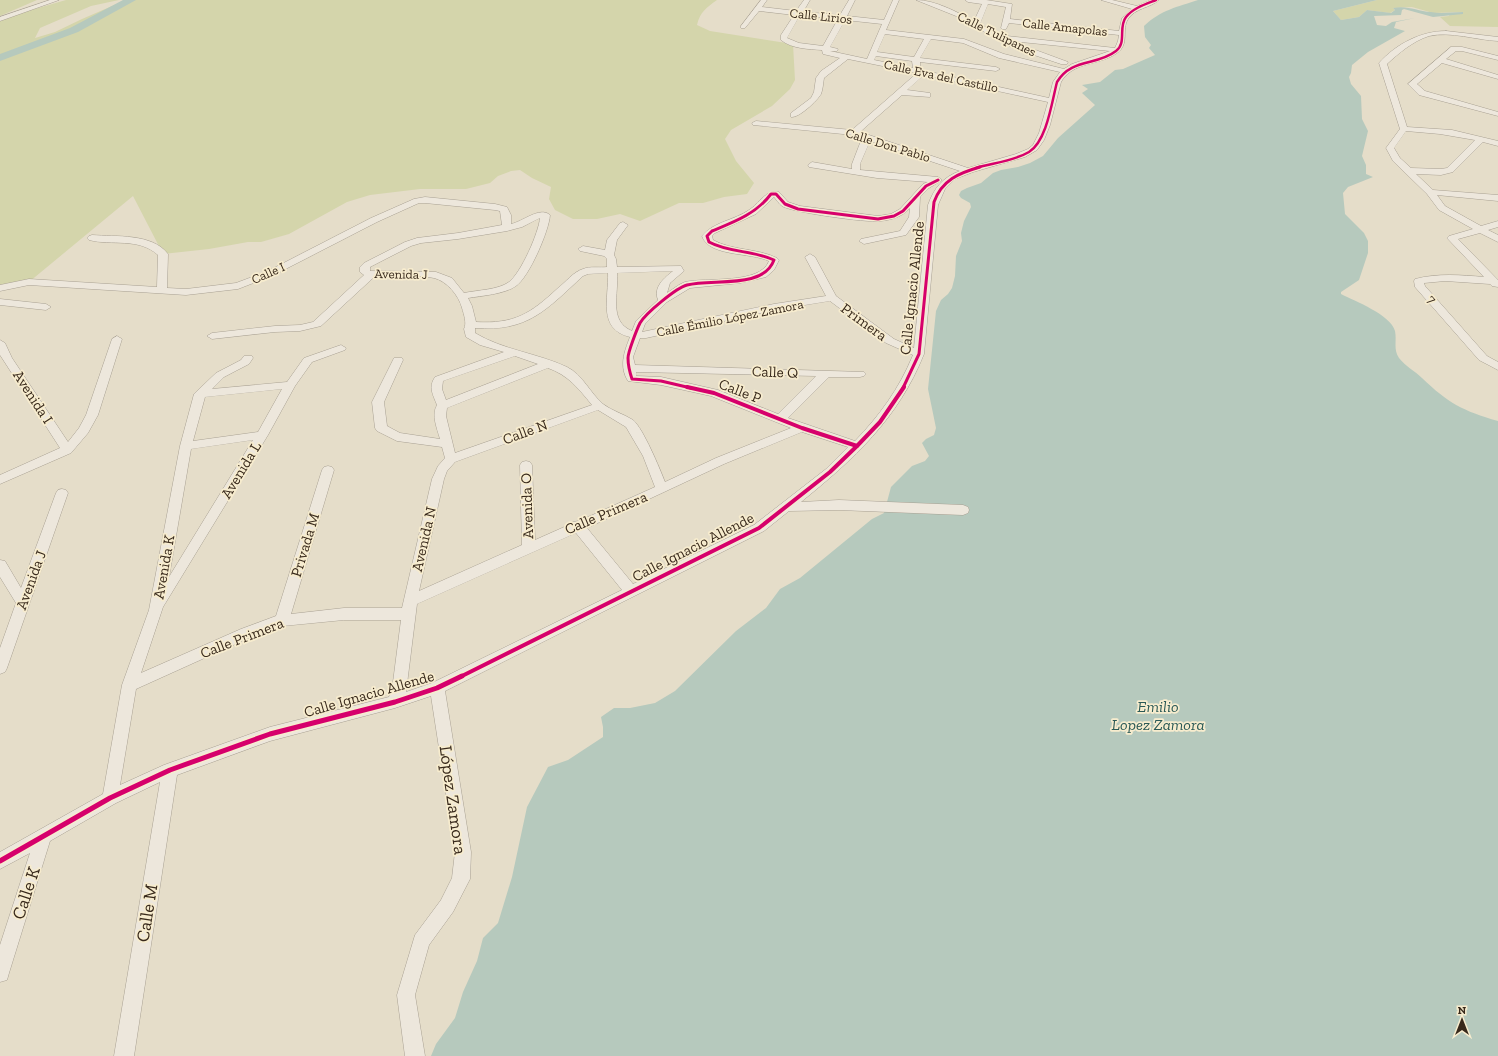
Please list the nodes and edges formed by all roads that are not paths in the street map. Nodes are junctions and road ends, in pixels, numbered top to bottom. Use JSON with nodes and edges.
{"nodes":[{"id":1,"x":47,"y":0,"type":"edge"},
{"id":2,"x":56,"y":0,"type":"edge"},
{"id":3,"x":764,"y":0,"type":"edge"},
{"id":4,"x":807,"y":0,"type":"edge"},
{"id":5,"x":852,"y":0,"type":"edge"},
{"id":6,"x":896,"y":0,"type":"edge"},
{"id":7,"x":919,"y":0,"type":"edge"},
{"id":8,"x":968,"y":0,"type":"edge"},
{"id":9,"x":1104,"y":0,"type":"edge"},
{"id":10,"x":1156,"y":0,"type":"edge"},
{"id":11,"x":986,"y":2,"type":"junction"},
{"id":12,"x":23,"y":4,"type":"dead end"},
{"id":13,"x":1138,"y":8,"type":"junction"},
{"id":14,"x":757,"y":9,"type":"junction"},
{"id":15,"x":798,"y":14,"type":"junction"},
{"id":16,"x":0,"y":17,"type":"edge"},
{"id":17,"x":843,"y":18,"type":"junction"},
{"id":18,"x":1007,"y":21,"type":"junction"},
{"id":19,"x":886,"y":22,"type":"junction"},
{"id":20,"x":976,"y":25,"type":"junction"},
{"id":21,"x":743,"y":27,"type":"dead end"},
{"id":22,"x":882,"y":32,"type":"junction"},
{"id":23,"x":1122,"y":33,"type":"junction"},
{"id":24,"x":929,"y":37,"type":"junction"},
{"id":25,"x":1001,"y":38,"type":"junction"},
{"id":26,"x":1498,"y":39,"type":"edge"},
{"id":27,"x":1117,"y":50,"type":"junction"},
{"id":28,"x":828,"y":51,"type":"junction"},
{"id":29,"x":873,"y":54,"type":"junction"},
{"id":30,"x":967,"y":55,"type":"junction"},
{"id":31,"x":1002,"y":56,"type":"junction"},
{"id":32,"x":844,"y":58,"type":"junction"},
{"id":33,"x":1498,"y":58,"type":"edge"},
{"id":34,"x":916,"y":59,"type":"junction"},
{"id":35,"x":1440,"y":60,"type":"junction"},
{"id":36,"x":869,"y":61,"type":"junction"},
{"id":37,"x":1077,"y":66,"type":"junction"},
{"id":38,"x":996,"y":69,"type":"junction"},
{"id":39,"x":1064,"y":71,"type":"junction"},
{"id":40,"x":920,"y":72,"type":"junction"},
{"id":41,"x":1498,"y":77,"type":"edge"},
{"id":42,"x":962,"y":82,"type":"junction"},
{"id":43,"x":994,"y":88,"type":"junction"},
{"id":44,"x":900,"y":92,"type":"junction"},
{"id":45,"x":927,"y":95,"type":"dead end"},
{"id":46,"x":1052,"y":101,"type":"junction"},
{"id":47,"x":1498,"y":114,"type":"edge"},
{"id":48,"x":794,"y":115,"type":"dead end"},
{"id":49,"x":756,"y":123,"type":"dead end"},
{"id":50,"x":1404,"y":128,"type":"junction"},
{"id":51,"x":854,"y":133,"type":"junction"},
{"id":52,"x":868,"y":137,"type":"junction"},
{"id":53,"x":1481,"y":139,"type":"junction"},
{"id":54,"x":1498,"y":144,"type":"edge"},
{"id":55,"x":812,"y":165,"type":"dead end"},
{"id":56,"x":856,"y":168,"type":"junction"},
{"id":57,"x":969,"y":171,"type":"junction"},
{"id":58,"x":1409,"y":172,"type":"junction"},
{"id":59,"x":942,"y":181,"type":"junction"},
{"id":60,"x":1430,"y":192,"type":"junction"},
{"id":61,"x":916,"y":197,"type":"junction"},
{"id":62,"x":1498,"y":198,"type":"edge"},
{"id":63,"x":1498,"y":224,"type":"edge"},
{"id":64,"x":623,"y":225,"type":"dead end"},
{"id":65,"x":507,"y":228,"type":"junction"},
{"id":66,"x":1480,"y":229,"type":"junction"},
{"id":67,"x":92,"y":238,"type":"dead end"},
{"id":68,"x":1498,"y":239,"type":"edge"},
{"id":69,"x":864,"y":241,"type":"dead end"},
{"id":70,"x":583,"y":249,"type":"dead end"},
{"id":71,"x":609,"y":255,"type":"junction"},
{"id":72,"x":810,"y":257,"type":"dead end"},
{"id":73,"x":613,"y":271,"type":"junction"},
{"id":74,"x":370,"y":275,"type":"junction"},
{"id":75,"x":1495,"y":283,"type":"edge"},
{"id":76,"x":0,"y":288,"type":"edge"},
{"id":77,"x":162,"y":291,"type":"junction"},
{"id":78,"x":462,"y":296,"type":"junction"},
{"id":79,"x":832,"y":298,"type":"junction"},
{"id":80,"x":663,"y":300,"type":"junction"},
{"id":81,"x":0,"y":302,"type":"edge"},
{"id":82,"x":46,"y":307,"type":"dead end"},
{"id":83,"x":471,"y":325,"type":"junction"},
{"id":84,"x":636,"y":335,"type":"junction"},
{"id":85,"x":212,"y":336,"type":"dead end"},
{"id":86,"x":117,"y":339,"type":"dead end"},
{"id":87,"x":0,"y":343,"type":"edge"},
{"id":88,"x":341,"y":348,"type":"dead end"},
{"id":89,"x":515,"y":352,"type":"junction"},
{"id":90,"x":919,"y":354,"type":"junction"},
{"id":91,"x":248,"y":358,"type":"dead end"},
{"id":92,"x":1483,"y":358,"type":"junction"},
{"id":93,"x":1498,"y":358,"type":"edge"},
{"id":94,"x":4,"y":359,"type":"edge"},
{"id":95,"x":398,"y":360,"type":"dead end"},
{"id":96,"x":548,"y":364,"type":"junction"},
{"id":97,"x":1498,"y":367,"type":"edge"},
{"id":98,"x":629,"y":368,"type":"junction"},
{"id":99,"x":825,"y":374,"type":"junction"},
{"id":100,"x":860,"y":374,"type":"dead end"},
{"id":101,"x":290,"y":385,"type":"junction"},
{"id":102,"x":200,"y":394,"type":"junction"},
{"id":103,"x":443,"y":405,"type":"junction"},
{"id":104,"x":599,"y":406,"type":"junction"},
{"id":105,"x":780,"y":419,"type":"junction"},
{"id":106,"x":802,"y":428,"type":"junction"},
{"id":107,"x":262,"y":435,"type":"junction"},
{"id":108,"x":448,"y":444,"type":"junction"},
{"id":109,"x":186,"y":446,"type":"junction"},
{"id":110,"x":857,"y":446,"type":"junction"},
{"id":111,"x":67,"y":450,"type":"junction"},
{"id":112,"x":451,"y":459,"type":"junction"},
{"id":113,"x":526,"y":465,"type":"dead end"},
{"id":114,"x":328,"y":470,"type":"dead end"},
{"id":115,"x":0,"y":480,"type":"edge"},
{"id":116,"x":662,"y":489,"type":"junction"},
{"id":117,"x":62,"y":493,"type":"dead end"},
{"id":118,"x":785,"y":507,"type":"junction"},
{"id":119,"x":963,"y":510,"type":"dead end"},
{"id":120,"x":577,"y":525,"type":"junction"},
{"id":121,"x":529,"y":547,"type":"junction"},
{"id":122,"x":0,"y":565,"type":"edge"},
{"id":123,"x":631,"y":592,"type":"junction"},
{"id":124,"x":24,"y":603,"type":"junction"},
{"id":125,"x":409,"y":607,"type":"junction"},
{"id":126,"x":156,"y":610,"type":"junction"},
{"id":127,"x":282,"y":620,"type":"junction"},
{"id":128,"x":5,"y":640,"type":"edge"},
{"id":129,"x":0,"y":668,"type":"edge"},
{"id":130,"x":129,"y":685,"type":"junction"},
{"id":131,"x":438,"y":688,"type":"junction"},
{"id":132,"x":395,"y":702,"type":"junction"},
{"id":133,"x":170,"y":770,"type":"junction"},
{"id":134,"x":110,"y":798,"type":"junction"},
{"id":135,"x":44,"y":835,"type":"junction"},
{"id":136,"x":0,"y":861,"type":"edge"},
{"id":137,"x":0,"y":974,"type":"edge"},
{"id":138,"x":124,"y":1056,"type":"edge"},
{"id":139,"x":415,"y":1056,"type":"edge"}],
"edges":[{"from":1,"to":16,"type":"street"},
{"from":2,"to":16,"type":"street"},
{"from":3,"to":14,"type":"street"},
{"from":4,"to":15,"type":"street"},
{"from":5,"to":17,"type":"street"},
{"from":6,"to":19,"type":"street"},
{"from":7,"to":20,"type":"street","name":"Calle Tulipanes"},
{"from":8,"to":11,"type":"street"},
{"from":9,"to":13,"type":"street"},
{"from":10,"to":13,"type":"street"},
{"from":11,"to":18,"type":"street"},
{"from":11,"to":20,"type":"street"},
{"from":12,"to":16,"type":"street"},
{"from":13,"to":23,"type":"street"},
{"from":14,"to":15,"type":"street","name":"Calle Lirios"},
{"from":14,"to":21,"type":"street"},
{"from":15,"to":17,"type":"street","name":"Calle Lirios"},
{"from":15,"to":28,"type":"street"},
{"from":17,"to":19,"type":"street","name":"Calle Lirios"},
{"from":17,"to":28,"type":"street"},
{"from":18,"to":23,"type":"street","name":"Calle Amapolas"},
{"from":18,"to":25,"type":"street"},
{"from":19,"to":22,"type":"street"},
{"from":20,"to":25,"type":"street","name":"Calle Tulipanes"},
{"from":22,"to":24,"type":"street"},
{"from":22,"to":29,"type":"street"},
{"from":23,"to":27,"type":"street"},
{"from":24,"to":30,"type":"street"},
{"from":24,"to":34,"type":"street"},
{"from":25,"to":27,"type":"street"},
{"from":25,"to":37,"type":"street","name":"Calle Tulipanes"},
{"from":26,"to":50,"type":"street"},
{"from":27,"to":37,"type":"street"},
{"from":28,"to":29,"type":"street"},
{"from":28,"to":32,"type":"street","name":"Calle Eva del Castillo"},
{"from":29,"to":34,"type":"street"},
{"from":29,"to":36,"type":"street"},
{"from":30,"to":31,"type":"street"},
{"from":30,"to":34,"type":"street"},
{"from":30,"to":38,"type":"street"},
{"from":30,"to":42,"type":"street"},
{"from":31,"to":38,"type":"street"},
{"from":31,"to":39,"type":"street"},
{"from":32,"to":36,"type":"street","name":"Calle Eva del Castillo"},
{"from":32,"to":48,"type":"street"},
{"from":33,"to":35,"type":"street"},
{"from":34,"to":40,"type":"street"},
{"from":35,"to":41,"type":"street"},
{"from":35,"to":47,"type":"street"},
{"from":36,"to":40,"type":"street","name":"Calle Eva del Castillo"},
{"from":37,"to":39,"type":"street"},
{"from":38,"to":43,"type":"street"},
{"from":39,"to":46,"type":"street"},
{"from":40,"to":42,"type":"street","name":"Calle Eva del Castillo"},
{"from":40,"to":44,"type":"street"},
{"from":42,"to":43,"type":"street","name":"Calle Eva del Castillo"},
{"from":43,"to":46,"type":"street","name":"Calle Eva del Castillo"},
{"from":44,"to":45,"type":"street"},
{"from":44,"to":51,"type":"street"},
{"from":46,"to":57,"type":"street"},
{"from":49,"to":51,"type":"street","name":"Calle Don Pablo"},
{"from":50,"to":53,"type":"street"},
{"from":50,"to":58,"type":"street"},
{"from":51,"to":52,"type":"street","name":"Calle Don Pablo"},
{"from":52,"to":56,"type":"street"},
{"from":52,"to":57,"type":"street","name":"Calle Don Pablo"},
{"from":53,"to":54,"type":"street"},
{"from":53,"to":58,"type":"street"},
{"from":55,"to":56,"type":"street"},
{"from":56,"to":59,"type":"street"},
{"from":57,"to":59,"type":"street"},
{"from":58,"to":60,"type":"street"},
{"from":59,"to":61,"type":"street"},
{"from":59,"to":90,"type":"street","name":"Calle Ignacio Allende"},
{"from":60,"to":62,"type":"street"},
{"from":60,"to":66,"type":"street"},
{"from":61,"to":69,"type":"street"},
{"from":61,"to":80,"type":"street"},
{"from":63,"to":66,"type":"street"},
{"from":64,"to":71,"type":"street"},
{"from":65,"to":74,"type":"street","name":"Avenida J"},
{"from":65,"to":77,"type":"street","name":"Calle I"},
{"from":65,"to":78,"type":"street","name":"Avenida J"},
{"from":66,"to":68,"type":"street"},
{"from":66,"to":75,"type":"street"},
{"from":67,"to":77,"type":"street"},
{"from":70,"to":71,"type":"street"},
{"from":71,"to":73,"type":"street"},
{"from":72,"to":79,"type":"street"},
{"from":73,"to":80,"type":"street"},
{"from":73,"to":83,"type":"street"},
{"from":73,"to":84,"type":"street","name":"Calle Émilio López Zamora"},
{"from":74,"to":78,"type":"street","name":"Avenida J"},
{"from":74,"to":85,"type":"street"},
{"from":75,"to":92,"type":"street","name":"7"},
{"from":76,"to":77,"type":"street","name":"Calle I"},
{"from":78,"to":83,"type":"street","name":"Avenida J"},
{"from":79,"to":84,"type":"street","name":"Calle Émilio López Zamora"},
{"from":79,"to":90,"type":"street","name":"Primera"},
{"from":80,"to":84,"type":"street"},
{"from":81,"to":82,"type":"street"},
{"from":83,"to":89,"type":"street","name":"Avenida J"},
{"from":84,"to":98,"type":"street"},
{"from":86,"to":111,"type":"street"},
{"from":87,"to":94,"type":"street","name":"Avenida I"},
{"from":88,"to":101,"type":"street","name":"Avenida L"},
{"from":89,"to":96,"type":"street"},
{"from":89,"to":103,"type":"street"},
{"from":90,"to":110,"type":"street","name":"Calle Ignacio Allende"},
{"from":91,"to":102,"type":"street"},
{"from":92,"to":93,"type":"street"},
{"from":92,"to":97,"type":"street","name":"7"},
{"from":94,"to":111,"type":"street","name":"Avenida I"},
{"from":95,"to":108,"type":"street"},
{"from":96,"to":103,"type":"street"},
{"from":96,"to":104,"type":"street"},
{"from":98,"to":99,"type":"street","name":"Calle Q"},
{"from":98,"to":105,"type":"street","name":"Calle P"},
{"from":99,"to":100,"type":"street","name":"Calle Q"},
{"from":99,"to":105,"type":"street"},
{"from":101,"to":102,"type":"street"},
{"from":101,"to":107,"type":"street","name":"Avenida L"},
{"from":102,"to":109,"type":"street","name":"Avenida K"},
{"from":103,"to":108,"type":"street"},
{"from":104,"to":112,"type":"street","name":"Calle N"},
{"from":104,"to":116,"type":"street"},
{"from":105,"to":106,"type":"street","name":"Calle P"},
{"from":106,"to":110,"type":"street","name":"Calle P"},
{"from":106,"to":116,"type":"street","name":"Calle Primera"},
{"from":107,"to":109,"type":"street"},
{"from":107,"to":126,"type":"street","name":"Avenida L"},
{"from":108,"to":112,"type":"street"},
{"from":109,"to":126,"type":"street","name":"Avenida K"},
{"from":110,"to":118,"type":"street","name":"Calle Ignacio Allende"},
{"from":111,"to":115,"type":"street"},
{"from":112,"to":125,"type":"street","name":"Avenida N"},
{"from":113,"to":121,"type":"street","name":"Avenida O"},
{"from":114,"to":127,"type":"street","name":"Privada M"},
{"from":116,"to":120,"type":"street","name":"Calle Primera"},
{"from":117,"to":124,"type":"street","name":"Avenida J"},
{"from":118,"to":119,"type":"street"},
{"from":118,"to":123,"type":"street","name":"Calle Ignacio Allende"},
{"from":120,"to":121,"type":"street","name":"Calle Primera"},
{"from":120,"to":123,"type":"street"},
{"from":121,"to":125,"type":"street","name":"Calle Primera"},
{"from":122,"to":124,"type":"street"},
{"from":123,"to":131,"type":"street","name":"Calle Ignacio Allende"},
{"from":124,"to":128,"type":"street","name":"Avenida J"},
{"from":125,"to":127,"type":"street","name":"Calle Primera"},
{"from":125,"to":132,"type":"street","name":"Avenida N"},
{"from":126,"to":130,"type":"street","name":"Avenida K"},
{"from":127,"to":130,"type":"street","name":"Calle Primera"},
{"from":128,"to":129,"type":"street","name":"Avenida J"},
{"from":130,"to":134,"type":"street","name":"Avenida K"},
{"from":131,"to":132,"type":"street","name":"Calle Ignacio Allende"},
{"from":131,"to":139,"type":"street","name":"López Zamora"},
{"from":132,"to":133,"type":"street","name":"Calle Ignacio Allende"},
{"from":133,"to":134,"type":"street","name":"Calle Ignacio Allende"},
{"from":133,"to":138,"type":"street","name":"Calle M"},
{"from":134,"to":135,"type":"street","name":"Calle Ignacio Allende"},
{"from":135,"to":136,"type":"street","name":"Calle Ignacio Allende"},
{"from":135,"to":137,"type":"street","name":"Calle K"}]}
